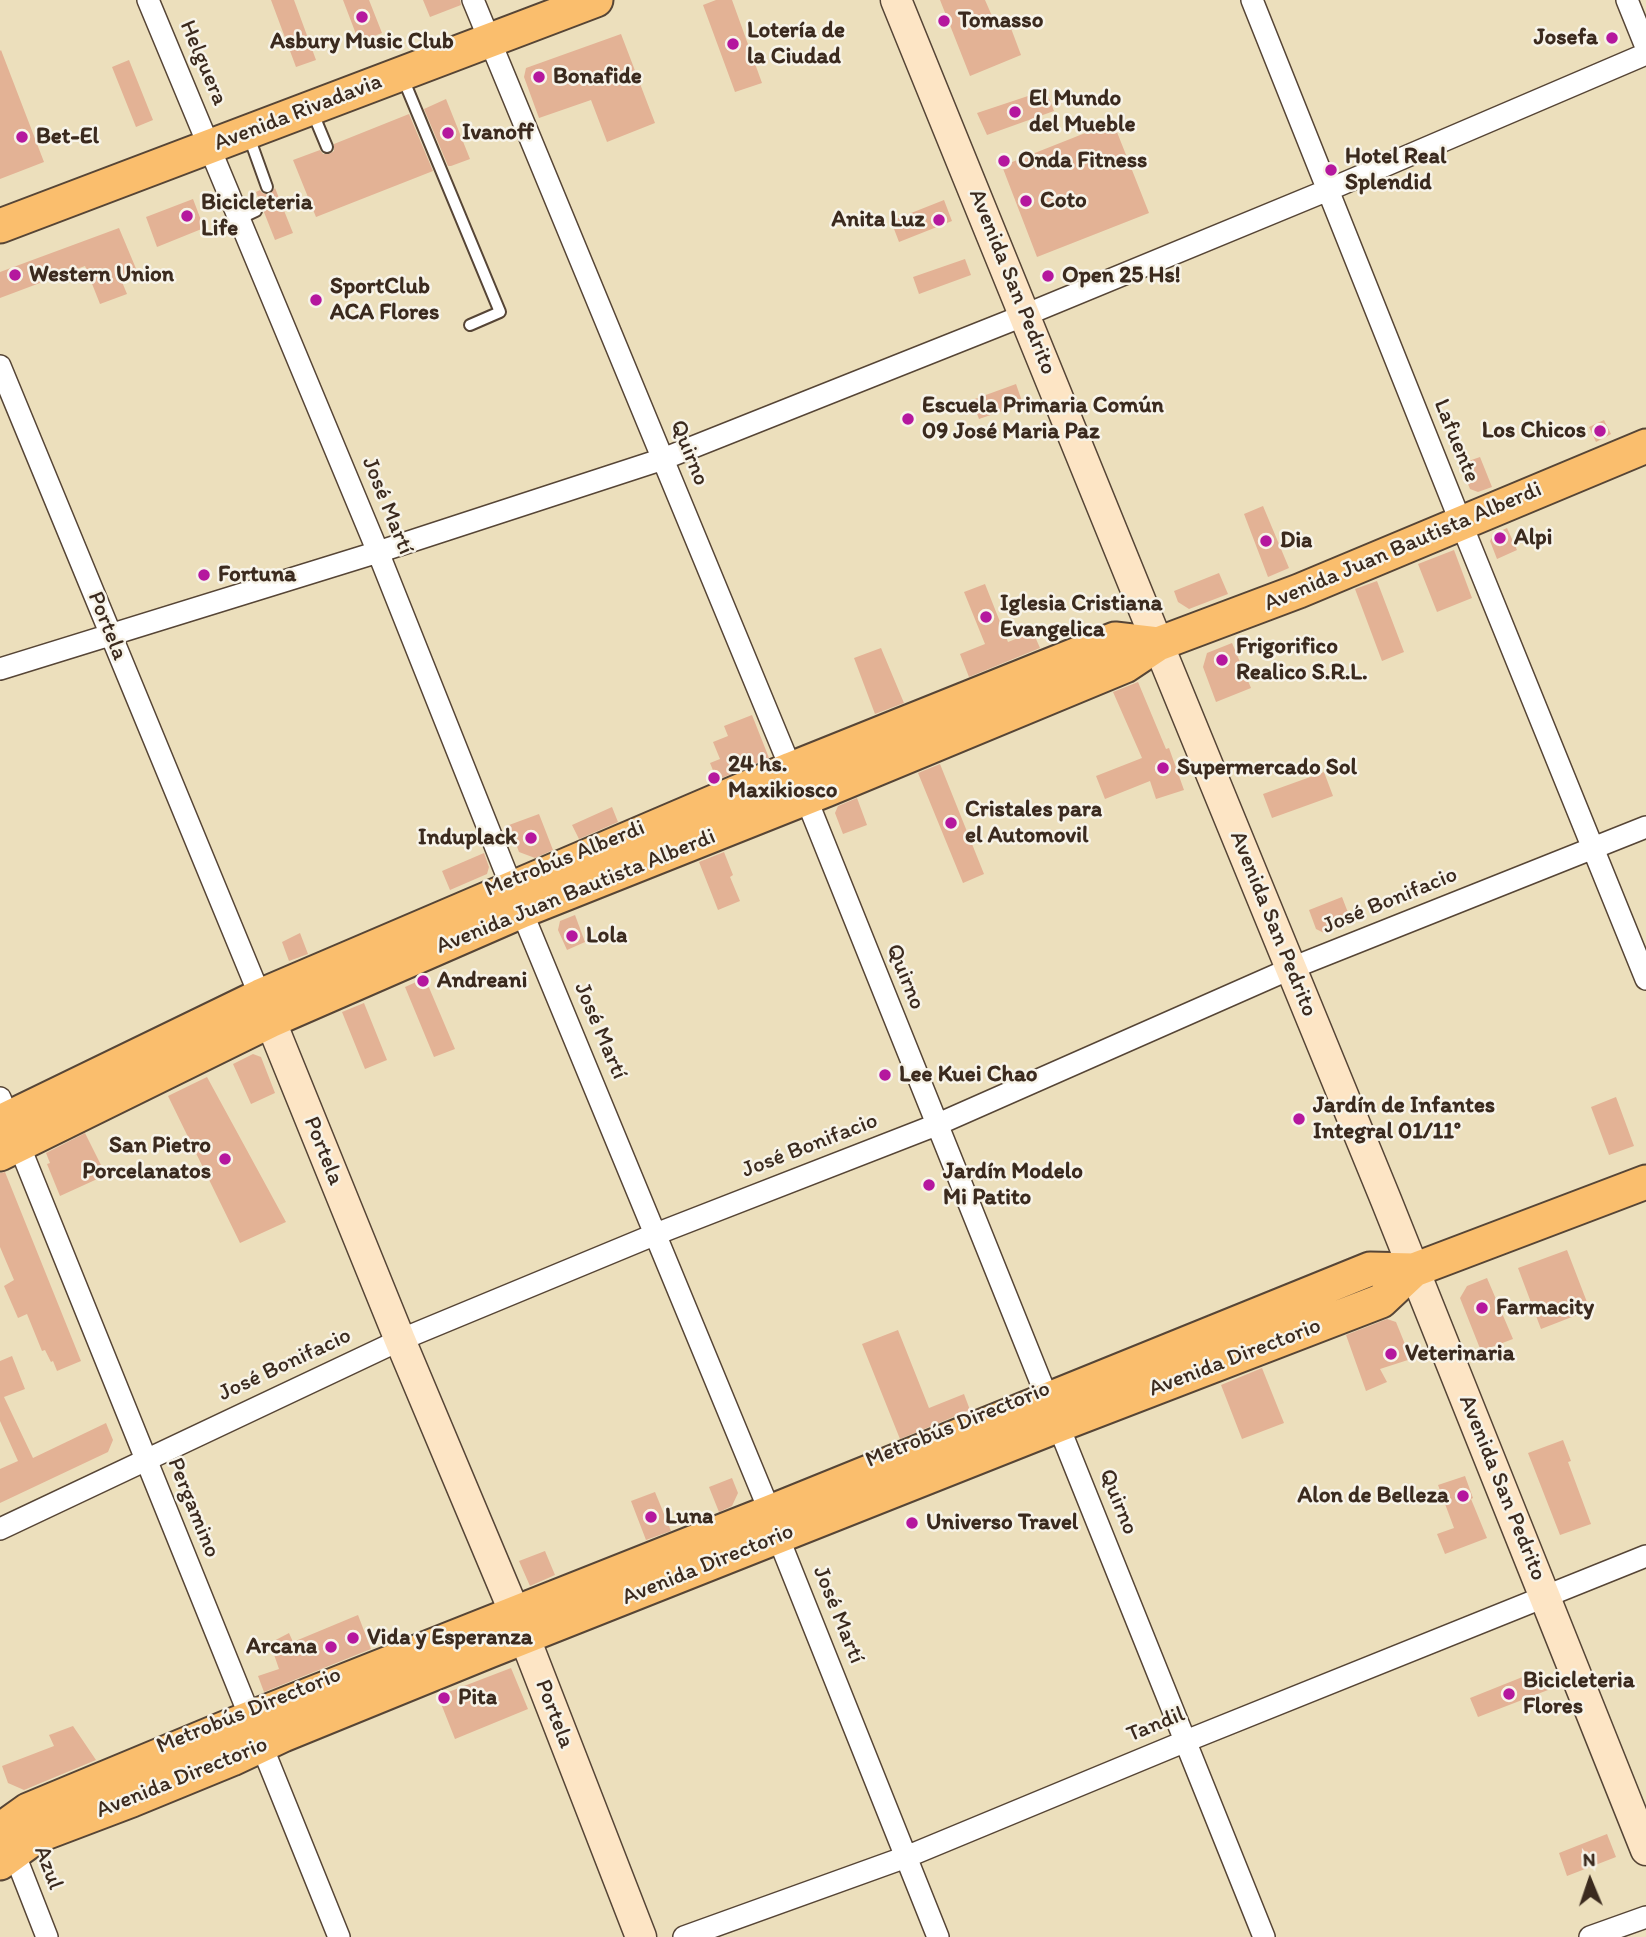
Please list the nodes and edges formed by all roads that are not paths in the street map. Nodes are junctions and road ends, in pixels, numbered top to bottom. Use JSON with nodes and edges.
{"nodes":[{"id":1,"x":148,"y":0,"type":"edge"},
{"id":2,"x":473,"y":0,"type":"edge"},
{"id":3,"x":596,"y":0,"type":"edge"},
{"id":4,"x":896,"y":0,"type":"edge"},
{"id":5,"x":1252,"y":0,"type":"edge"},
{"id":6,"x":1627,"y":0,"type":"edge"},
{"id":7,"x":490,"y":39,"type":"junction"},
{"id":8,"x":1646,"y":47,"type":"edge"},
{"id":9,"x":1646,"y":54,"type":"edge"},
{"id":10,"x":401,"y":73,"type":"junction"},
{"id":11,"x":310,"y":108,"type":"junction"},
{"id":12,"x":247,"y":132,"type":"junction"},
{"id":13,"x":209,"y":147,"type":"junction"},
{"id":14,"x":327,"y":147,"type":"dead end"},
{"id":15,"x":267,"y":187,"type":"dead end"},
{"id":16,"x":1328,"y":190,"type":"junction"},
{"id":17,"x":0,"y":226,"type":"edge"},
{"id":18,"x":1025,"y":315,"type":"junction"},
{"id":19,"x":470,"y":325,"type":"dead end"},
{"id":20,"x":0,"y":366,"type":"edge"},
{"id":21,"x":1646,"y":446,"type":"edge"},
{"id":22,"x":663,"y":459,"type":"junction"},
{"id":23,"x":1461,"y":523,"type":"junction"},
{"id":24,"x":378,"y":551,"type":"junction"},
{"id":25,"x":111,"y":634,"type":"junction"},
{"id":26,"x":1158,"y":644,"type":"junction"},
{"id":27,"x":1119,"y":655,"type":"dead end"},
{"id":28,"x":0,"y":670,"type":"edge"},
{"id":29,"x":799,"y":786,"type":"junction"},
{"id":30,"x":1646,"y":827,"type":"edge"},
{"id":31,"x":1593,"y":850,"type":"junction"},
{"id":32,"x":580,"y":875,"type":"dead end"},
{"id":33,"x":517,"y":900,"type":"junction"},
{"id":34,"x":431,"y":938,"type":"dead end"},
{"id":35,"x":1292,"y":968,"type":"junction"},
{"id":36,"x":1646,"y":979,"type":"edge"},
{"id":37,"x":265,"y":1009,"type":"junction"},
{"id":38,"x":936,"y":1125,"type":"junction"},
{"id":39,"x":8,"y":1129,"type":"edge"},
{"id":40,"x":1646,"y":1182,"type":"edge"},
{"id":41,"x":656,"y":1234,"type":"junction"},
{"id":42,"x":1414,"y":1270,"type":"junction"},
{"id":43,"x":1374,"y":1281,"type":"dead end"},
{"id":44,"x":400,"y":1340,"type":"junction"},
{"id":45,"x":1142,"y":1374,"type":"dead end"},
{"id":46,"x":1117,"y":1384,"type":"dead end"},
{"id":47,"x":1104,"y":1389,"type":"dead end"},
{"id":48,"x":1054,"y":1411,"type":"junction"},
{"id":49,"x":146,"y":1460,"type":"junction"},
{"id":50,"x":774,"y":1523,"type":"junction"},
{"id":51,"x":0,"y":1529,"type":"edge"},
{"id":52,"x":1646,"y":1556,"type":"edge"},
{"id":53,"x":1545,"y":1596,"type":"junction"},
{"id":54,"x":524,"y":1619,"type":"junction"},
{"id":55,"x":448,"y":1652,"type":"dead end"},
{"id":56,"x":255,"y":1732,"type":"junction"},
{"id":57,"x":1186,"y":1741,"type":"junction"},
{"id":58,"x":5,"y":1839,"type":"edge"},
{"id":59,"x":1646,"y":1850,"type":"edge"},
{"id":60,"x":906,"y":1857,"type":"junction"},
{"id":61,"x":1646,"y":1917,"type":"edge"},
{"id":62,"x":47,"y":1937,"type":"edge"},
{"id":63,"x":339,"y":1937,"type":"edge"},
{"id":64,"x":641,"y":1937,"type":"edge"},
{"id":65,"x":684,"y":1937,"type":"edge"},
{"id":66,"x":938,"y":1937,"type":"edge"},
{"id":67,"x":1264,"y":1937,"type":"edge"},
{"id":68,"x":1590,"y":1937,"type":"edge"}],
"edges":[{"from":1,"to":13,"type":"street","name":"Helguera"},
{"from":2,"to":7,"type":"street","name":"Quirno"},
{"from":3,"to":7,"type":"main road","name":"Avenida Rivadavia"},
{"from":4,"to":18,"type":"main road","name":"Avenida San Pedrito"},
{"from":5,"to":16,"type":"street","name":"Lafuente"},
{"from":6,"to":8,"type":"street"},
{"from":7,"to":10,"type":"main road","name":"Avenida Rivadavia"},
{"from":7,"to":22,"type":"street","name":"Quirno"},
{"from":9,"to":16,"type":"street"},
{"from":10,"to":11,"type":"main road","name":"Avenida Rivadavia"},
{"from":10,"to":19,"type":"lane"},
{"from":11,"to":12,"type":"main road","name":"Avenida Rivadavia"},
{"from":11,"to":14,"type":"lane"},
{"from":12,"to":13,"type":"main road","name":"Avenida Rivadavia"},
{"from":12,"to":15,"type":"lane"},
{"from":13,"to":17,"type":"main road","name":"Avenida Rivadavia"},
{"from":13,"to":24,"type":"street","name":"José Martí"},
{"from":16,"to":18,"type":"street"},
{"from":16,"to":23,"type":"street","name":"Lafuente"},
{"from":18,"to":22,"type":"street"},
{"from":18,"to":26,"type":"main road","name":"Avenida San Pedrito"},
{"from":20,"to":25,"type":"street","name":"Portela"},
{"from":21,"to":23,"type":"main road","name":"Avenida Juan Bautista Alberdi"},
{"from":22,"to":24,"type":"street"},
{"from":22,"to":29,"type":"street","name":"Quirno"},
{"from":23,"to":26,"type":"main road","name":"Avenida Juan Bautista Alberdi"},
{"from":23,"to":31,"type":"street","name":"Lafuente"},
{"from":24,"to":25,"type":"street"},
{"from":24,"to":33,"type":"street","name":"José Martí"},
{"from":25,"to":28,"type":"street"},
{"from":25,"to":37,"type":"street","name":"Portela"},
{"from":26,"to":27,"type":"lane"},
{"from":26,"to":29,"type":"main road","name":"Avenida Juan Bautista Alberdi"},
{"from":26,"to":35,"type":"main road","name":"Avenida San Pedrito"},
{"from":29,"to":33,"type":"main road","name":"Avenida Juan Bautista Alberdi"},
{"from":29,"to":38,"type":"street","name":"Quirno"},
{"from":30,"to":31,"type":"street","name":"José Bonifacio"},
{"from":31,"to":35,"type":"street","name":"José Bonifacio"},
{"from":31,"to":36,"type":"street","name":"Lafuente"},
{"from":32,"to":33,"type":"lane","name":"Metrobús Alberdi"},
{"from":33,"to":34,"type":"lane","name":"Metrobús Alberdi"},
{"from":33,"to":37,"type":"main road","name":"Avenida Juan Bautista Alberdi"},
{"from":33,"to":41,"type":"street","name":"José Martí"},
{"from":35,"to":38,"type":"street","name":"José Bonifacio"},
{"from":35,"to":42,"type":"main road","name":"Avenida San Pedrito"},
{"from":37,"to":39,"type":"main road","name":"Avenida Juan Bautista Alberdi"},
{"from":37,"to":44,"type":"main road","name":"Portela"},
{"from":38,"to":41,"type":"street","name":"José Bonifacio"},
{"from":38,"to":48,"type":"street","name":"Quirno"},
{"from":39,"to":49,"type":"street","name":"Pergamino"},
{"from":40,"to":42,"type":"main road","name":"Avenida Directorio"},
{"from":41,"to":44,"type":"street","name":"José Bonifacio"},
{"from":41,"to":50,"type":"street","name":"José Martí"},
{"from":42,"to":43,"type":"lane"},
{"from":42,"to":48,"type":"main road","name":"Avenida Directorio"},
{"from":42,"to":53,"type":"main road","name":"Avenida San Pedrito"},
{"from":44,"to":49,"type":"street","name":"José Bonifacio"},
{"from":44,"to":54,"type":"main road","name":"Portela"},
{"from":45,"to":46,"type":"lane"},
{"from":47,"to":48,"type":"lane","name":"Metrobús Directorio"},
{"from":48,"to":50,"type":"main road","name":"Avenida Directorio"},
{"from":48,"to":57,"type":"street","name":"Quirno"},
{"from":49,"to":51,"type":"street","name":"José Bonifacio"},
{"from":49,"to":56,"type":"street","name":"Pergamino"},
{"from":50,"to":54,"type":"main road","name":"Avenida Directorio"},
{"from":50,"to":60,"type":"street","name":"José Martí"},
{"from":52,"to":53,"type":"street","name":"Tandil"},
{"from":53,"to":57,"type":"street","name":"Tandil"},
{"from":53,"to":59,"type":"main road","name":"Avenida San Pedrito"},
{"from":54,"to":55,"type":"lane"},
{"from":54,"to":56,"type":"main road","name":"Avenida Directorio"},
{"from":54,"to":64,"type":"main road","name":"Portela"},
{"from":56,"to":58,"type":"main road","name":"Avenida Directorio"},
{"from":56,"to":63,"type":"street","name":"Pergamino"},
{"from":57,"to":60,"type":"street","name":"Tandil"},
{"from":57,"to":67,"type":"street","name":"Quirno"},
{"from":58,"to":62,"type":"street","name":"Azul"},
{"from":60,"to":65,"type":"street","name":"Tandil"},
{"from":60,"to":66,"type":"street","name":"José Martí"},
{"from":61,"to":68,"type":"street"}]}
